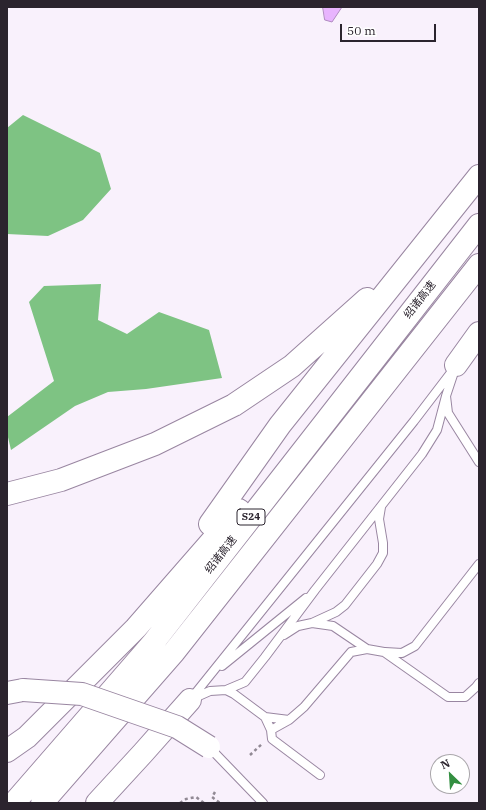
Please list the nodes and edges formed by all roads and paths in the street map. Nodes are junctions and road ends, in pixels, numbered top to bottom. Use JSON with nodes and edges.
{"nodes":[{"id":1,"x":474,"y":182,"type":"edge"},
{"id":2,"x":479,"y":223,"type":"edge"},
{"id":3,"x":479,"y":265,"type":"edge"},
{"id":4,"x":479,"y":333,"type":"edge"},
{"id":5,"x":456,"y":365,"type":"junction"},
{"id":6,"x":446,"y":396,"type":"junction"},
{"id":7,"x":479,"y":462,"type":"edge"},
{"id":8,"x":7,"y":494,"type":"edge"},
{"id":9,"x":381,"y":506,"type":"junction"},
{"id":10,"x":479,"y":564,"type":"edge"},
{"id":11,"x":316,"y":590,"type":"junction"},
{"id":12,"x":312,"y":623,"type":"junction"},
{"id":13,"x":136,"y":628,"type":"junction"},
{"id":14,"x":279,"y":639,"type":"junction"},
{"id":15,"x":367,"y":649,"type":"junction"},
{"id":16,"x":384,"y":652,"type":"junction"},
{"id":17,"x":209,"y":677,"type":"junction"},
{"id":18,"x":479,"y":684,"type":"edge"},
{"id":19,"x":226,"y":690,"type":"junction"},
{"id":20,"x":15,"y":692,"type":"edge"},
{"id":21,"x":190,"y":700,"type":"junction"},
{"id":22,"x":265,"y":716,"type":"junction"},
{"id":23,"x":289,"y":720,"type":"junction"},
{"id":24,"x":271,"y":734,"type":"junction"},
{"id":25,"x":209,"y":747,"type":"joint"},
{"id":26,"x":7,"y":752,"type":"edge"},
{"id":27,"x":250,"y":755,"type":"dead end"},
{"id":28,"x":320,"y":776,"type":"dead end"},
{"id":29,"x":215,"y":792,"type":"dead end"},
{"id":30,"x":14,"y":803,"type":"edge"},
{"id":31,"x":42,"y":803,"type":"edge"},
{"id":32,"x":96,"y":803,"type":"edge"},
{"id":33,"x":180,"y":803,"type":"edge"},
{"id":34,"x":204,"y":803,"type":"edge"},
{"id":35,"x":220,"y":803,"type":"edge"},
{"id":36,"x":262,"y":803,"type":"edge"}],
"edges":[{"from":1,"to":8,"type":"highway"},
{"from":1,"to":13,"type":"highway"},
{"from":2,"to":13,"type":"highway"},
{"from":2,"to":30,"type":"highway","name":"绍诸高速","number":"S24"},
{"from":3,"to":31,"type":"highway","name":"绍诸高速","number":"S24"},
{"from":4,"to":5,"type":"highway"},
{"from":5,"to":6,"type":"lane"},
{"from":5,"to":17,"type":"lane"},
{"from":6,"to":7,"type":"lane"},
{"from":6,"to":9,"type":"lane"},
{"from":9,"to":11,"type":"lane"},
{"from":9,"to":12,"type":"lane"},
{"from":10,"to":16,"type":"lane"},
{"from":11,"to":14,"type":"lane"},
{"from":11,"to":17,"type":"lane"},
{"from":12,"to":14,"type":"lane"},
{"from":12,"to":15,"type":"lane"},
{"from":13,"to":26,"type":"highway"},
{"from":14,"to":19,"type":"lane"},
{"from":15,"to":16,"type":"lane"},
{"from":15,"to":23,"type":"lane"},
{"from":16,"to":18,"type":"lane"},
{"from":17,"to":21,"type":"lane"},
{"from":19,"to":21,"type":"lane"},
{"from":19,"to":22,"type":"lane"},
{"from":20,"to":25,"type":"highway","bridge":true},
{"from":21,"to":32,"type":"highway"},
{"from":22,"to":23,"type":"lane"},
{"from":22,"to":24,"type":"lane"},
{"from":23,"to":24,"type":"lane"},
{"from":24,"to":27,"type":"path"},
{"from":24,"to":28,"type":"lane"},
{"from":25,"to":36,"type":"lane"},
{"from":29,"to":35,"type":"path"},
{"from":33,"to":34,"type":"path"}]}
